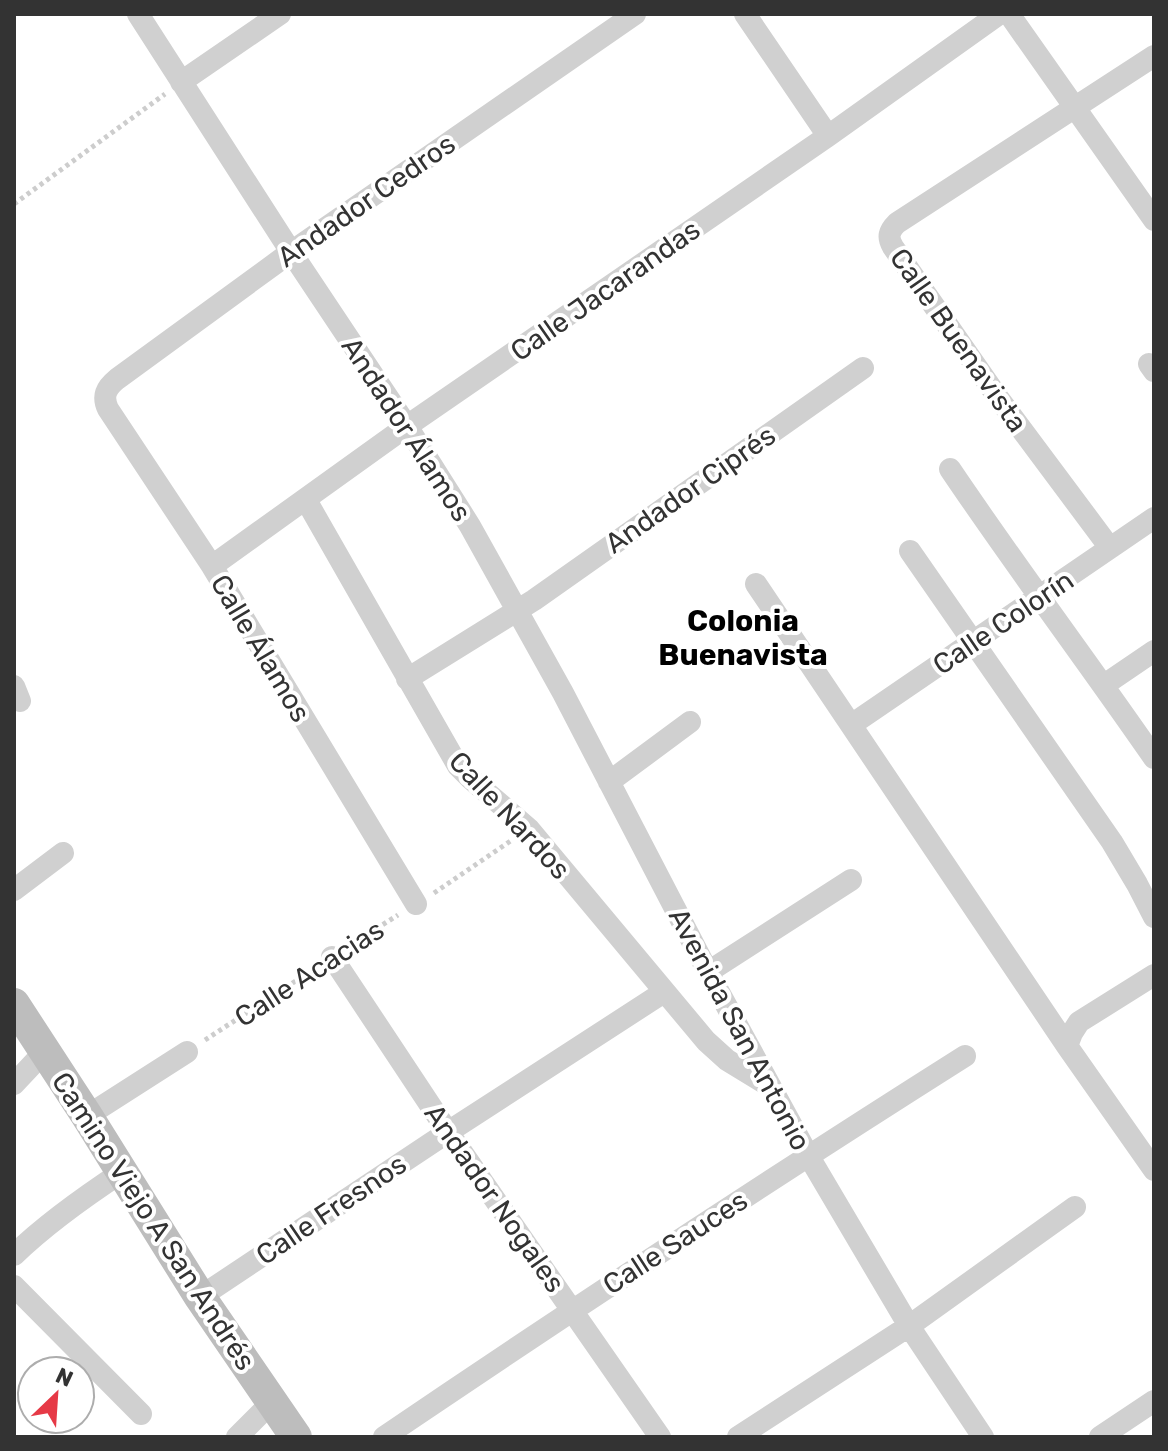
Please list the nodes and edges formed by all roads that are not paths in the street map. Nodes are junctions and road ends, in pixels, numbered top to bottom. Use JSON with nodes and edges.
{"nodes":[{"id":1,"x":138,"y":14,"type":"edge"},
{"id":2,"x":280,"y":14,"type":"edge"},
{"id":3,"x":635,"y":14,"type":"edge"},
{"id":4,"x":745,"y":14,"type":"edge"},
{"id":5,"x":999,"y":14,"type":"edge"},
{"id":6,"x":1009,"y":14,"type":"edge"},
{"id":7,"x":1154,"y":56,"type":"edge"},
{"id":8,"x":181,"y":82,"type":"junction"},
{"id":9,"x":1075,"y":107,"type":"junction"},
{"id":10,"x":828,"y":136,"type":"junction"},
{"id":11,"x":1154,"y":220,"type":"edge"},
{"id":12,"x":291,"y":252,"type":"junction"},
{"id":13,"x":863,"y":368,"type":"dead end"},
{"id":14,"x":105,"y":395,"type":"joint"},
{"id":15,"x":407,"y":426,"type":"junction"},
{"id":16,"x":950,"y":469,"type":"dead end"},
{"id":17,"x":306,"y":500,"type":"junction"},
{"id":18,"x":1154,"y":518,"type":"edge"},
{"id":19,"x":1110,"y":548,"type":"junction"},
{"id":20,"x":910,"y":551,"type":"dead end"},
{"id":21,"x":212,"y":566,"type":"junction"},
{"id":22,"x":756,"y":584,"type":"dead end"},
{"id":23,"x":1040,"y":596,"type":"junction"},
{"id":24,"x":517,"y":610,"type":"junction"},
{"id":25,"x":973,"y":642,"type":"junction"},
{"id":26,"x":1154,"y":651,"type":"edge"},
{"id":27,"x":407,"y":679,"type":"junction"},
{"id":28,"x":1104,"y":685,"type":"junction"},
{"id":29,"x":690,"y":722,"type":"dead end"},
{"id":30,"x":851,"y":725,"type":"junction"},
{"id":31,"x":1154,"y":758,"type":"edge"},
{"id":32,"x":609,"y":782,"type":"junction"},
{"id":33,"x":63,"y":853,"type":"dead end"},
{"id":34,"x":851,"y":880,"type":"dead end"},
{"id":35,"x":14,"y":890,"type":"edge"},
{"id":36,"x":416,"y":904,"type":"road end"},
{"id":37,"x":1154,"y":917,"type":"edge"},
{"id":38,"x":332,"y":957,"type":"road end"},
{"id":39,"x":708,"y":972,"type":"junction"},
{"id":40,"x":1154,"y":975,"type":"edge"},
{"id":41,"x":664,"y":992,"type":"junction"},
{"id":42,"x":14,"y":1004,"type":"edge"},
{"id":43,"x":1067,"y":1046,"type":"junction"},
{"id":44,"x":45,"y":1051,"type":"junction"},
{"id":45,"x":187,"y":1052,"type":"road end"},
{"id":46,"x":965,"y":1056,"type":"dead end"},
{"id":47,"x":14,"y":1084,"type":"edge"},
{"id":48,"x":769,"y":1086,"type":"junction"},
{"id":49,"x":87,"y":1116,"type":"junction"},
{"id":50,"x":448,"y":1132,"type":"junction"},
{"id":51,"x":808,"y":1155,"type":"junction"},
{"id":52,"x":1154,"y":1170,"type":"edge"},
{"id":53,"x":122,"y":1172,"type":"junction"},
{"id":54,"x":1075,"y":1207,"type":"dead end"},
{"id":55,"x":14,"y":1255,"type":"edge"},
{"id":56,"x":14,"y":1286,"type":"edge"},
{"id":57,"x":200,"y":1297,"type":"junction"},
{"id":58,"x":573,"y":1310,"type":"junction"},
{"id":59,"x":909,"y":1326,"type":"junction"},
{"id":60,"x":1154,"y":1401,"type":"edge"},
{"id":61,"x":272,"y":1402,"type":"junction"},
{"id":62,"x":141,"y":1414,"type":"dead end"},
{"id":63,"x":237,"y":1437,"type":"edge"},
{"id":64,"x":296,"y":1437,"type":"edge"},
{"id":65,"x":384,"y":1437,"type":"edge"},
{"id":66,"x":660,"y":1437,"type":"edge"},
{"id":67,"x":738,"y":1437,"type":"edge"},
{"id":68,"x":983,"y":1437,"type":"edge"},
{"id":69,"x":1100,"y":1437,"type":"edge"}],
"edges":[{"from":1,"to":8,"type":"street"},
{"from":2,"to":8,"type":"street"},
{"from":3,"to":12,"type":"street","name":"Andador Cedros"},
{"from":4,"to":10,"type":"street"},
{"from":5,"to":10,"type":"street","name":"Calle Jacarandas"},
{"from":6,"to":9,"type":"street"},
{"from":7,"to":9,"type":"street"},
{"from":8,"to":12,"type":"street"},
{"from":9,"to":11,"type":"street"},
{"from":9,"to":19,"type":"street","name":"Calle Buenavista"},
{"from":10,"to":15,"type":"street","name":"Calle Jacarandas"},
{"from":12,"to":14,"type":"street","name":"Andador Cedros"},
{"from":12,"to":15,"type":"street","name":"Andador Álamos"},
{"from":13,"to":24,"type":"street","name":"Andador Ciprés"},
{"from":14,"to":21,"type":"street","name":"Calle Álamos"},
{"from":15,"to":17,"type":"street","name":"Calle Jacarandas"},
{"from":15,"to":24,"type":"street","name":"Andador Álamos"},
{"from":16,"to":23,"type":"street"},
{"from":17,"to":21,"type":"street","name":"Calle Jacarandas"},
{"from":17,"to":27,"type":"street","name":"Calle Nardos"},
{"from":18,"to":19,"type":"street","name":"Calle Colorín"},
{"from":19,"to":23,"type":"street","name":"Calle Colorín"},
{"from":20,"to":25,"type":"street"},
{"from":21,"to":36,"type":"street","name":"Calle Álamos"},
{"from":22,"to":30,"type":"street"},
{"from":23,"to":25,"type":"street","name":"Calle Colorín"},
{"from":23,"to":28,"type":"street"},
{"from":24,"to":27,"type":"street","name":"Andador Ciprés"},
{"from":24,"to":32,"type":"street","name":"Avenida San Antonio"},
{"from":25,"to":30,"type":"street","name":"Calle Colorín"},
{"from":25,"to":37,"type":"street"},
{"from":26,"to":28,"type":"street"},
{"from":27,"to":41,"type":"street","name":"Calle Nardos"},
{"from":28,"to":31,"type":"street"},
{"from":29,"to":32,"type":"street"},
{"from":30,"to":43,"type":"street"},
{"from":32,"to":39,"type":"street","name":"Avenida San Antonio"},
{"from":33,"to":35,"type":"street"},
{"from":34,"to":39,"type":"street"},
{"from":38,"to":50,"type":"street","name":"Andador Nogales"},
{"from":39,"to":48,"type":"street","name":"Avenida San Antonio"},
{"from":40,"to":43,"type":"street"},
{"from":41,"to":48,"type":"street","name":"Calle Nardos"},
{"from":41,"to":50,"type":"street","name":"Calle Fresnos"},
{"from":42,"to":44,"type":"main road","name":"Camino Viejo A San Andrés"},
{"from":43,"to":52,"type":"street"},
{"from":44,"to":47,"type":"street"},
{"from":44,"to":49,"type":"main road","name":"Camino Viejo A San Andrés"},
{"from":45,"to":49,"type":"street"},
{"from":46,"to":51,"type":"street","name":"Calle Sauces"},
{"from":48,"to":51,"type":"street","name":"Avenida San Antonio"},
{"from":49,"to":53,"type":"main road","name":"Camino Viejo A San Andrés"},
{"from":50,"to":57,"type":"street","name":"Calle Fresnos"},
{"from":50,"to":58,"type":"street","name":"Andador Nogales"},
{"from":51,"to":58,"type":"street","name":"Calle Sauces"},
{"from":51,"to":59,"type":"street","name":"Avenida San Antonio"},
{"from":53,"to":55,"type":"street"},
{"from":53,"to":57,"type":"main road","name":"Camino Viejo A San Andrés"},
{"from":54,"to":59,"type":"street"},
{"from":56,"to":62,"type":"street"},
{"from":57,"to":61,"type":"main road","name":"Camino Viejo A San Andrés"},
{"from":58,"to":65,"type":"street","name":"Calle Sauces"},
{"from":58,"to":66,"type":"street","name":"Andador Nogales"},
{"from":59,"to":67,"type":"street"},
{"from":59,"to":68,"type":"street","name":"Avenida San Antonio"},
{"from":60,"to":69,"type":"street"},
{"from":61,"to":63,"type":"street"},
{"from":61,"to":64,"type":"main road","name":"Camino Viejo A San Andrés"}]}
